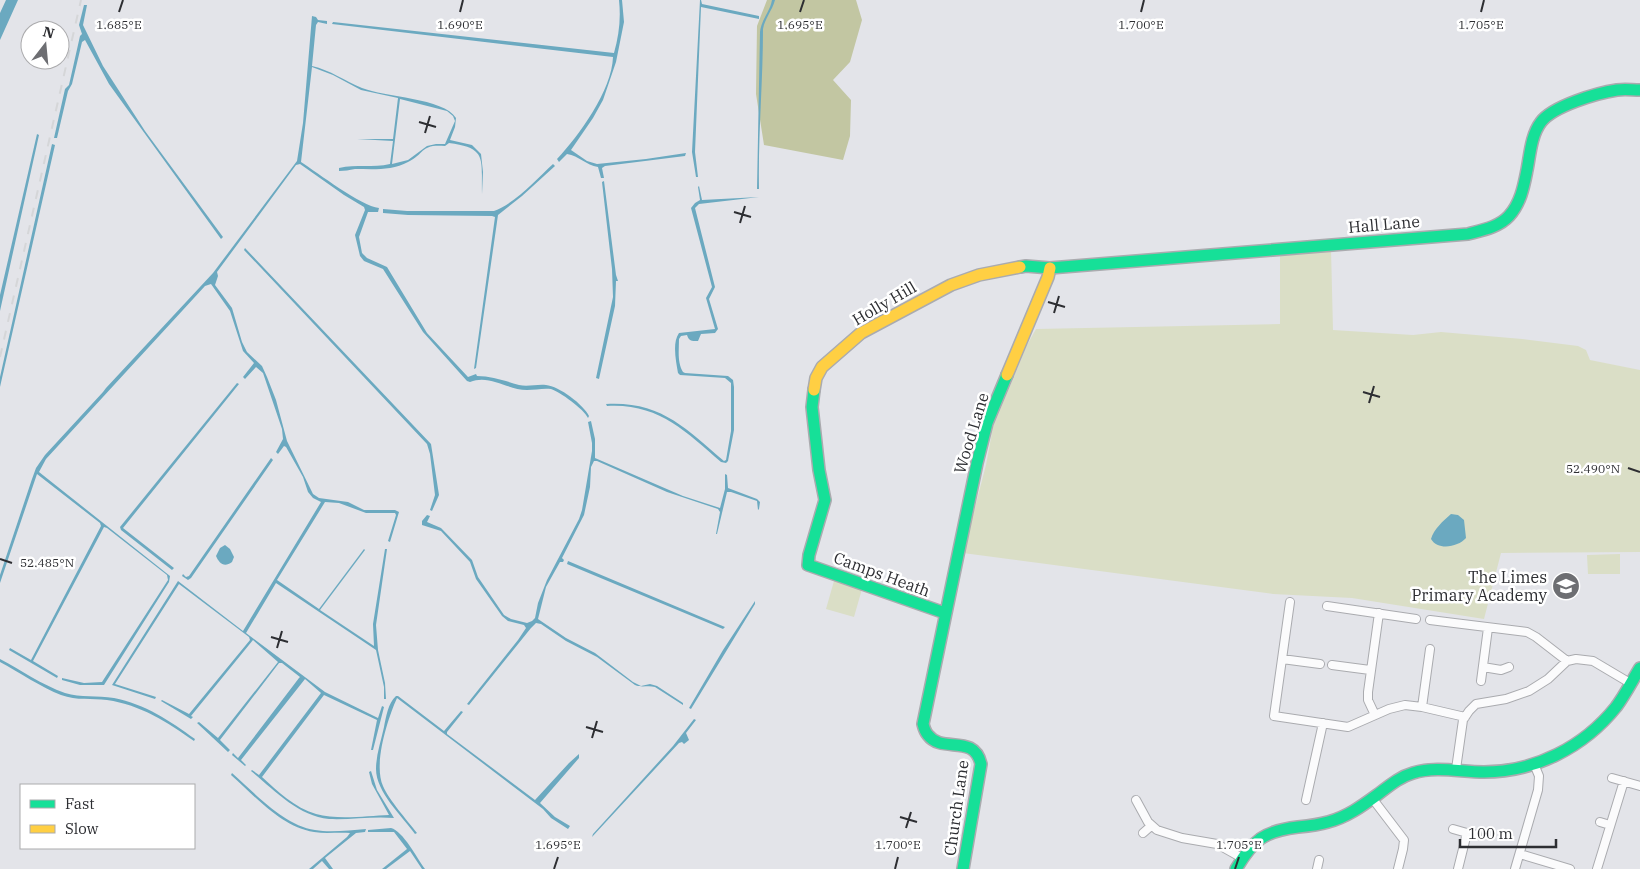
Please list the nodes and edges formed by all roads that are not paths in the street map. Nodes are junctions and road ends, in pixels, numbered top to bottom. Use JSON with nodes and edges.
{"nodes":[{"id":1,"x":1640,"y":90,"type":"edge"},
{"id":2,"x":1050,"y":268,"type":"junction"},
{"id":3,"x":808,"y":565,"type":"joint"},
{"id":4,"x":1290,"y":602,"type":"dead end"},
{"id":5,"x":1327,"y":606,"type":"dead end"},
{"id":6,"x":1379,"y":613,"type":"junction"},
{"id":7,"x":945,"y":614,"type":"junction"},
{"id":8,"x":1416,"y":619,"type":"dead end"},
{"id":9,"x":1430,"y":620,"type":"dead end"},
{"id":10,"x":1488,"y":628,"type":"junction"},
{"id":11,"x":1430,"y":649,"type":"dead end"},
{"id":12,"x":1282,"y":659,"type":"junction"},
{"id":13,"x":1567,"y":661,"type":"junction"},
{"id":14,"x":1320,"y":664,"type":"dead end"},
{"id":15,"x":1332,"y":665,"type":"dead end"},
{"id":16,"x":1482,"y":667,"type":"junction"},
{"id":17,"x":1508,"y":667,"type":"dead end"},
{"id":18,"x":1640,"y":668,"type":"edge"},
{"id":19,"x":1370,"y":670,"type":"junction"},
{"id":20,"x":1481,"y":680,"type":"dead end"},
{"id":21,"x":1630,"y":683,"type":"junction"},
{"id":22,"x":1422,"y":707,"type":"junction"},
{"id":23,"x":1375,"y":715,"type":"junction"},
{"id":24,"x":1465,"y":718,"type":"junction"},
{"id":25,"x":1323,"y":723,"type":"junction"},
{"id":26,"x":1534,"y":764,"type":"junction"},
{"id":27,"x":1456,"y":769,"type":"junction"},
{"id":28,"x":1612,"y":778,"type":"dead end"},
{"id":29,"x":1624,"y":781,"type":"junction"},
{"id":30,"x":1640,"y":786,"type":"edge"},
{"id":31,"x":1372,"y":798,"type":"junction"},
{"id":32,"x":1136,"y":800,"type":"dead end"},
{"id":33,"x":1306,"y":800,"type":"dead end"},
{"id":34,"x":1600,"y":822,"type":"dead end"},
{"id":35,"x":1610,"y":825,"type":"junction"},
{"id":36,"x":1151,"y":826,"type":"junction"},
{"id":37,"x":1454,"y":829,"type":"dead end"},
{"id":38,"x":1143,"y":833,"type":"dead end"},
{"id":39,"x":1467,"y":833,"type":"junction"},
{"id":40,"x":1477,"y":835,"type":"dead end"},
{"id":41,"x":1520,"y":854,"type":"junction"},
{"id":42,"x":1242,"y":858,"type":"junction"},
{"id":43,"x":1319,"y":860,"type":"dead end"},
{"id":44,"x":963,"y":869,"type":"edge"},
{"id":45,"x":1236,"y":869,"type":"edge"},
{"id":46,"x":1317,"y":869,"type":"edge"},
{"id":47,"x":1398,"y":869,"type":"edge"},
{"id":48,"x":1458,"y":869,"type":"edge"},
{"id":49,"x":1515,"y":869,"type":"edge"},
{"id":50,"x":1570,"y":869,"type":"edge"},
{"id":51,"x":1596,"y":869,"type":"edge"}],
"edges":[{"from":1,"to":2,"type":"street","name":"Hall Lane"},
{"from":2,"to":3,"type":"street","name":"Holly Hill"},
{"from":2,"to":7,"type":"street","name":"Wood Lane"},
{"from":3,"to":7,"type":"street","name":"Camps Heath"},
{"from":4,"to":12,"type":"street"},
{"from":5,"to":6,"type":"street"},
{"from":6,"to":8,"type":"street"},
{"from":6,"to":19,"type":"street"},
{"from":7,"to":44,"type":"street","name":"Church Lane"},
{"from":9,"to":10,"type":"street"},
{"from":10,"to":13,"type":"street"},
{"from":10,"to":16,"type":"street"},
{"from":11,"to":22,"type":"street"},
{"from":12,"to":14,"type":"street"},
{"from":12,"to":25,"type":"street"},
{"from":13,"to":21,"type":"street"},
{"from":13,"to":24,"type":"street"},
{"from":15,"to":19,"type":"street"},
{"from":16,"to":17,"type":"street"},
{"from":16,"to":20,"type":"street"},
{"from":18,"to":21,"type":"street"},
{"from":19,"to":23,"type":"street"},
{"from":21,"to":26,"type":"street"},
{"from":22,"to":23,"type":"street"},
{"from":22,"to":24,"type":"street"},
{"from":23,"to":25,"type":"street"},
{"from":24,"to":27,"type":"street"},
{"from":25,"to":33,"type":"street"},
{"from":26,"to":27,"type":"street"},
{"from":26,"to":41,"type":"street"},
{"from":27,"to":31,"type":"street"},
{"from":28,"to":29,"type":"street"},
{"from":29,"to":30,"type":"street"},
{"from":29,"to":35,"type":"street"},
{"from":31,"to":42,"type":"street"},
{"from":31,"to":47,"type":"street"},
{"from":32,"to":36,"type":"street"},
{"from":34,"to":35,"type":"street"},
{"from":35,"to":51,"type":"street"},
{"from":36,"to":38,"type":"street"},
{"from":36,"to":42,"type":"street"},
{"from":37,"to":39,"type":"street"},
{"from":39,"to":40,"type":"street"},
{"from":39,"to":48,"type":"street"},
{"from":41,"to":49,"type":"street"},
{"from":41,"to":50,"type":"street"},
{"from":42,"to":45,"type":"street"},
{"from":43,"to":46,"type":"street"}]}
